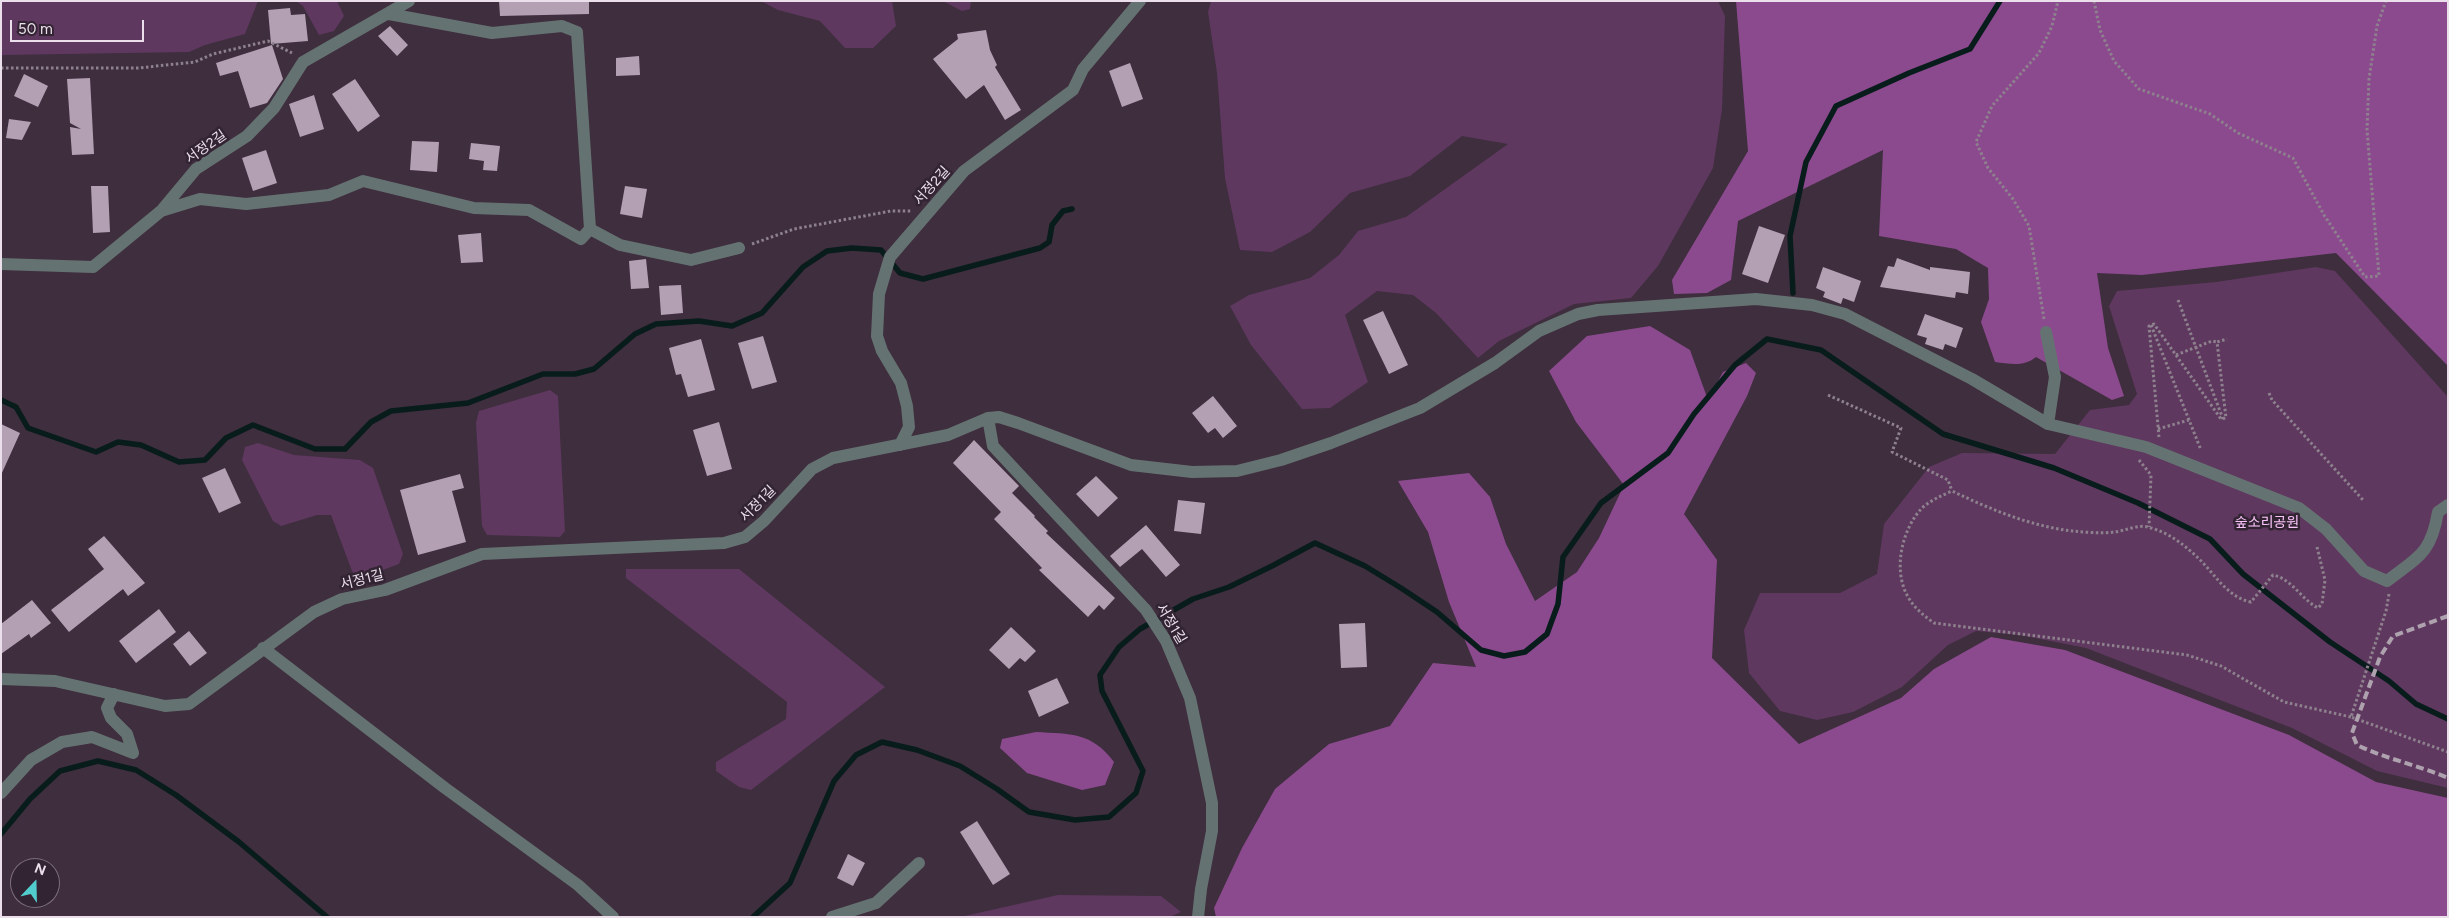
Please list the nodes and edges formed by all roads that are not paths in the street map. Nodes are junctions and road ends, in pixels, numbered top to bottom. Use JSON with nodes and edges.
{"nodes":[{"id":1,"x":409,"y":1,"type":"edge"},
{"id":2,"x":1140,"y":1,"type":"edge"},
{"id":3,"x":389,"y":14,"type":"junction"},
{"id":4,"x":161,"y":211,"type":"junction"},
{"id":5,"x":590,"y":229,"type":"junction"},
{"id":6,"x":739,"y":248,"type":"road end"},
{"id":7,"x":1,"y":264,"type":"edge"},
{"id":8,"x":2046,"y":332,"type":"road end"},
{"id":9,"x":988,"y":418,"type":"junction"},
{"id":10,"x":2048,"y":424,"type":"junction"},
{"id":11,"x":900,"y":445,"type":"junction"},
{"id":12,"x":2448,"y":505,"type":"edge"},
{"id":13,"x":263,"y":648,"type":"junction"},
{"id":14,"x":1,"y":679,"type":"edge"},
{"id":15,"x":114,"y":694,"type":"junction"},
{"id":16,"x":1,"y":792,"type":"edge"},
{"id":17,"x":919,"y":863,"type":"dead end"},
{"id":18,"x":613,"y":917,"type":"edge"},
{"id":19,"x":832,"y":917,"type":"edge"},
{"id":20,"x":1198,"y":917,"type":"edge"}],
"edges":[{"from":1,"to":3,"type":"street","name":"서정2길"},
{"from":2,"to":11,"type":"street","name":"서정2길"},
{"from":3,"to":4,"type":"street","name":"서정2길"},
{"from":3,"to":5,"type":"street"},
{"from":4,"to":5,"type":"street"},
{"from":4,"to":7,"type":"street","name":"서정2길"},
{"from":5,"to":6,"type":"street"},
{"from":8,"to":10,"type":"street"},
{"from":9,"to":10,"type":"street"},
{"from":9,"to":11,"type":"street","name":"서정1길"},
{"from":9,"to":20,"type":"street","name":"서정1길"},
{"from":10,"to":12,"type":"street"},
{"from":11,"to":13,"type":"street","name":"서정1길"},
{"from":13,"to":15,"type":"street","name":"서정1길"},
{"from":13,"to":18,"type":"street"},
{"from":14,"to":15,"type":"street","name":"서정1길"},
{"from":15,"to":16,"type":"street"},
{"from":17,"to":19,"type":"street"}]}
